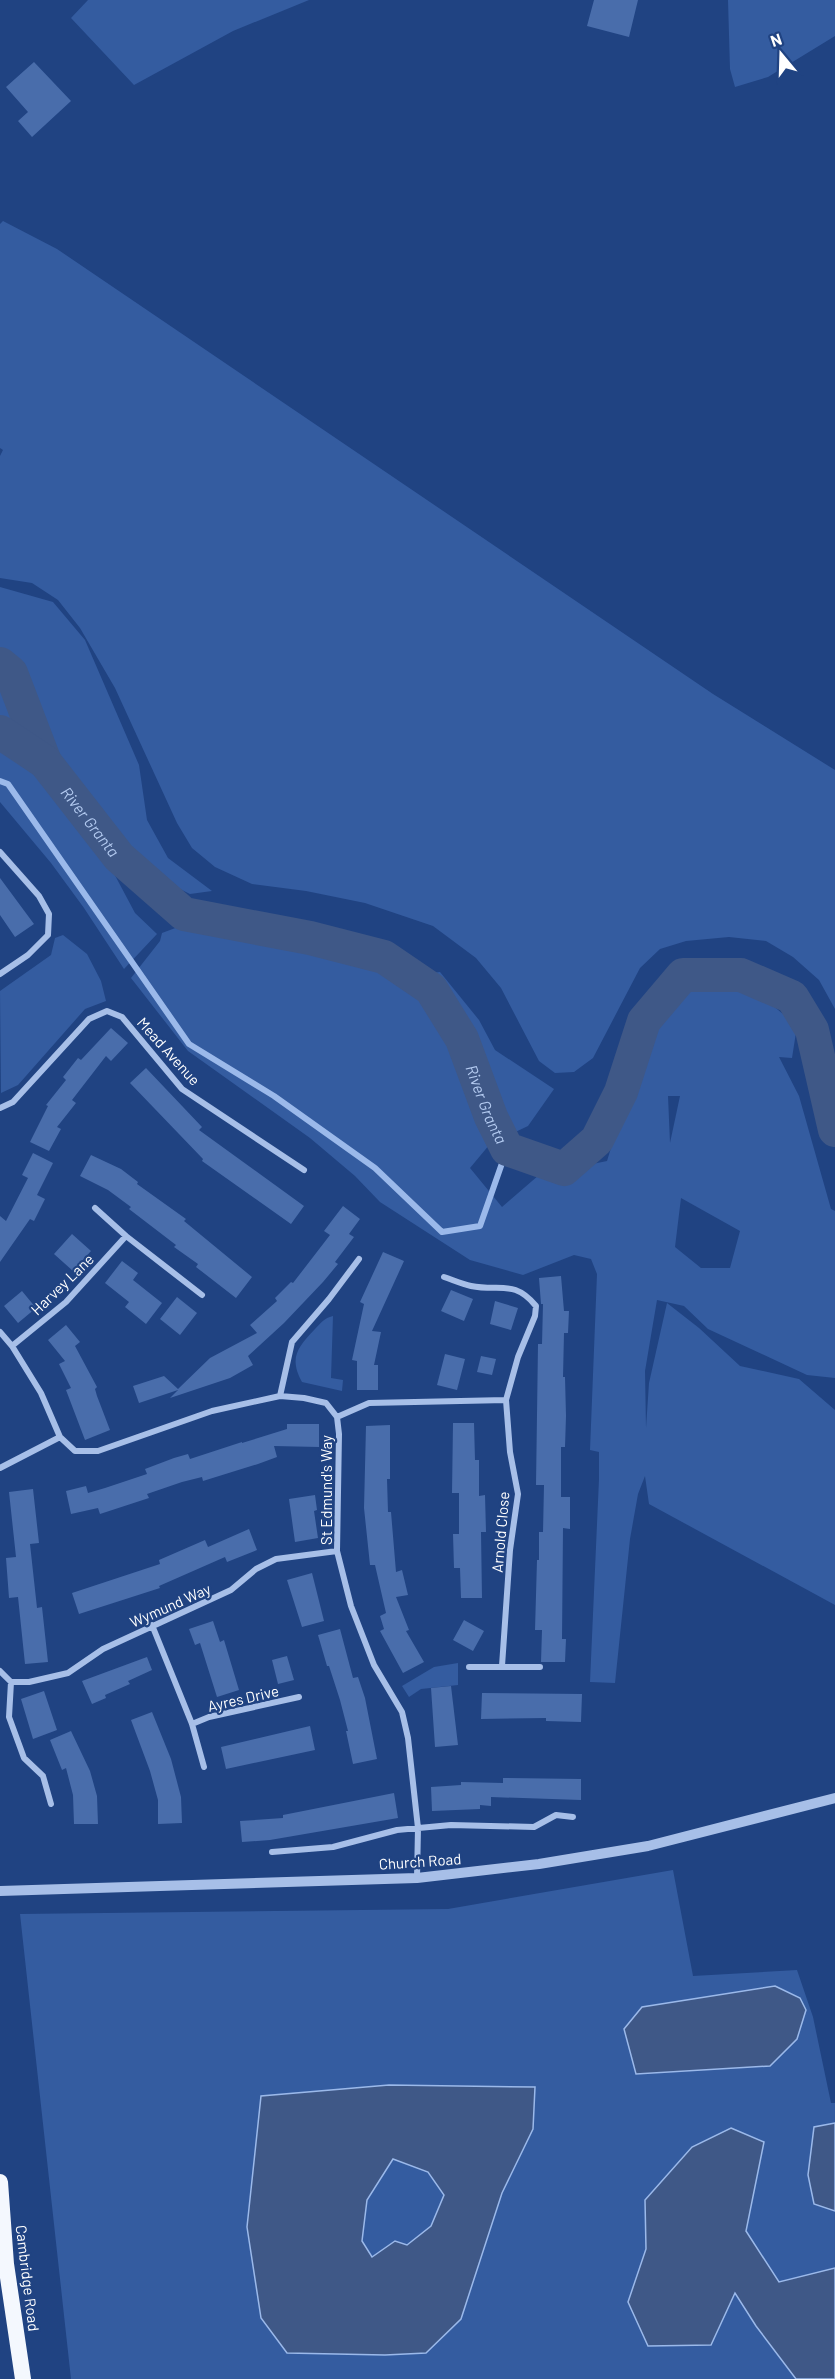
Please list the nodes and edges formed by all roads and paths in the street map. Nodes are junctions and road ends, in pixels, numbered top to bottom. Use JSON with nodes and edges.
{"nodes":[{"id":1,"x":0,"y":852,"type":"edge"},
{"id":2,"x":0,"y":974,"type":"edge"},
{"id":3,"x":0,"y":1108,"type":"edge"},
{"id":4,"x":304,"y":1170,"type":"dead end"},
{"id":5,"x":95,"y":1208,"type":"dead end"},
{"id":6,"x":126,"y":1236,"type":"junction"},
{"id":7,"x":359,"y":1259,"type":"dead end"},
{"id":8,"x":444,"y":1277,"type":"dead end"},
{"id":9,"x":202,"y":1295,"type":"dead end"},
{"id":10,"x":0,"y":1332,"type":"edge"},
{"id":11,"x":12,"y":1346,"type":"junction"},
{"id":12,"x":280,"y":1396,"type":"junction"},
{"id":13,"x":506,"y":1400,"type":"junction"},
{"id":14,"x":337,"y":1417,"type":"junction"},
{"id":15,"x":60,"y":1437,"type":"junction"},
{"id":16,"x":0,"y":1468,"type":"edge"},
{"id":17,"x":337,"y":1551,"type":"junction"},
{"id":18,"x":152,"y":1625,"type":"junction"},
{"id":19,"x":502,"y":1666,"type":"junction"},
{"id":20,"x":540,"y":1666,"type":"dead end"},
{"id":21,"x":469,"y":1667,"type":"dead end"},
{"id":22,"x":0,"y":1671,"type":"edge"},
{"id":23,"x":11,"y":1682,"type":"junction"},
{"id":24,"x":299,"y":1697,"type":"dead end"},
{"id":25,"x":192,"y":1724,"type":"junction"},
{"id":26,"x":204,"y":1767,"type":"dead end"},
{"id":27,"x":835,"y":1798,"type":"edge"},
{"id":28,"x":51,"y":1804,"type":"dead end"},
{"id":29,"x":573,"y":1817,"type":"dead end"},
{"id":30,"x":418,"y":1828,"type":"junction"},
{"id":31,"x":272,"y":1852,"type":"dead end"},
{"id":32,"x":417,"y":1878,"type":"junction"},
{"id":33,"x":0,"y":1891,"type":"edge"},
{"id":34,"x":0,"y":2182,"type":"edge"},
{"id":35,"x":23,"y":2379,"type":"edge"}],
"edges":[{"from":1,"to":2,"type":"street"},
{"from":3,"to":4,"type":"street","name":"Mead Avenue"},
{"from":5,"to":6,"type":"street"},
{"from":6,"to":9,"type":"street"},
{"from":6,"to":11,"type":"street","name":"Harvey Lane"},
{"from":7,"to":12,"type":"street"},
{"from":8,"to":13,"type":"street","name":"Arnold Close"},
{"from":10,"to":11,"type":"street"},
{"from":11,"to":15,"type":"street"},
{"from":12,"to":14,"type":"street","name":"St Edmund's Way"},
{"from":12,"to":15,"type":"street","name":"St Edmund's Way"},
{"from":13,"to":14,"type":"street"},
{"from":13,"to":19,"type":"street","name":"Arnold Close"},
{"from":14,"to":17,"type":"street","name":"St Edmund's Way"},
{"from":15,"to":16,"type":"street"},
{"from":17,"to":18,"type":"street","name":"Wymund Way"},
{"from":17,"to":30,"type":"street","name":"St Edmund's Way"},
{"from":18,"to":23,"type":"street","name":"Wymund Way"},
{"from":18,"to":25,"type":"street","name":"Ayres Drive"},
{"from":19,"to":20,"type":"street"},
{"from":19,"to":21,"type":"street"},
{"from":22,"to":23,"type":"street"},
{"from":23,"to":28,"type":"street"},
{"from":24,"to":25,"type":"street","name":"Ayres Drive"},
{"from":25,"to":26,"type":"street","name":"Ayres Drive"},
{"from":27,"to":32,"type":"street","name":"Church Road"},
{"from":29,"to":30,"type":"street"},
{"from":30,"to":31,"type":"street"},
{"from":30,"to":32,"type":"street","name":"St Edmund's Way"},
{"from":32,"to":33,"type":"street","name":"Church Road"},
{"from":34,"to":35,"type":"highway","name":"Cambridge Road"}]}
